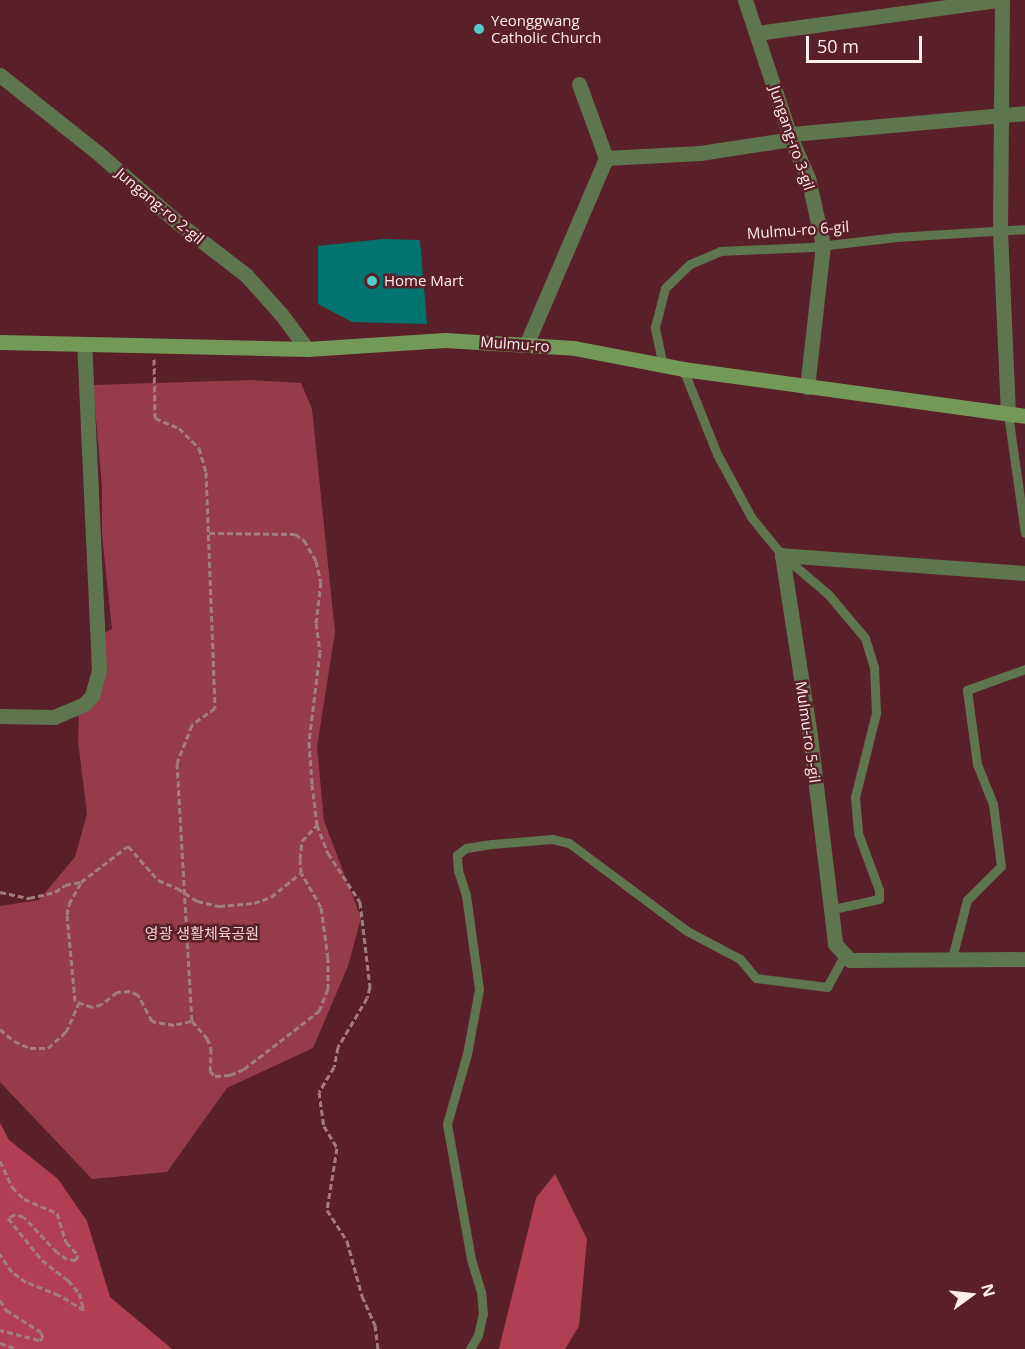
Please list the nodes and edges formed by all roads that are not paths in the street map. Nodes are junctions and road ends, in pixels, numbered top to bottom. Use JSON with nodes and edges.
{"nodes":[{"id":1,"x":745,"y":0,"type":"edge"},
{"id":2,"x":1000,"y":0,"type":"edge"},
{"id":3,"x":757,"y":33,"type":"junction"},
{"id":4,"x":0,"y":75,"type":"edge"},
{"id":5,"x":579,"y":84,"type":"dead end"},
{"id":6,"x":1025,"y":113,"type":"edge"},
{"id":7,"x":1001,"y":115,"type":"junction"},
{"id":8,"x":791,"y":136,"type":"junction"},
{"id":9,"x":606,"y":158,"type":"junction"},
{"id":10,"x":1025,"y":229,"type":"edge"},
{"id":11,"x":1000,"y":231,"type":"junction"},
{"id":12,"x":823,"y":245,"type":"junction"},
{"id":13,"x":0,"y":342,"type":"edge"},
{"id":14,"x":84,"y":344,"type":"junction"},
{"id":15,"x":526,"y":345,"type":"junction"},
{"id":16,"x":307,"y":349,"type":"junction"},
{"id":17,"x":663,"y":366,"type":"junction"},
{"id":18,"x":683,"y":369,"type":"junction"},
{"id":19,"x":807,"y":387,"type":"junction"},
{"id":20,"x":1008,"y":414,"type":"junction"},
{"id":21,"x":1025,"y":416,"type":"edge"},
{"id":22,"x":1025,"y":533,"type":"edge"},
{"id":23,"x":782,"y":555,"type":"junction"},
{"id":24,"x":1025,"y":573,"type":"edge"},
{"id":25,"x":1025,"y":669,"type":"edge"},
{"id":26,"x":0,"y":716,"type":"edge"},
{"id":27,"x":829,"y":910,"type":"junction"},
{"id":28,"x":845,"y":954,"type":"junction"},
{"id":29,"x":952,"y":958,"type":"junction"},
{"id":30,"x":1025,"y":959,"type":"edge"},
{"id":31,"x":470,"y":1349,"type":"edge"}],
"edges":[{"from":1,"to":3,"type":"street","name":"Jungang-ro 3-gil"},
{"from":2,"to":3,"type":"street"},
{"from":2,"to":7,"type":"street"},
{"from":3,"to":8,"type":"street","name":"Jungang-ro 3-gil"},
{"from":4,"to":16,"type":"street","name":"Jungang-ro 2-gil"},
{"from":5,"to":9,"type":"street"},
{"from":6,"to":7,"type":"street"},
{"from":7,"to":8,"type":"street"},
{"from":7,"to":11,"type":"street"},
{"from":8,"to":9,"type":"street"},
{"from":8,"to":12,"type":"street","name":"Jungang-ro 3-gil"},
{"from":9,"to":15,"type":"street"},
{"from":10,"to":11,"type":"lane","name":"Mulmu-ro 6-gil"},
{"from":11,"to":12,"type":"lane","name":"Mulmu-ro 6-gil"},
{"from":11,"to":20,"type":"street"},
{"from":12,"to":17,"type":"lane","name":"Mulmu-ro 6-gil"},
{"from":12,"to":19,"type":"street","name":"Jungang-ro 3-gil"},
{"from":13,"to":14,"type":"main road","name":"Mulmu-ro"},
{"from":14,"to":16,"type":"main road","name":"Mulmu-ro"},
{"from":14,"to":26,"type":"street"},
{"from":15,"to":16,"type":"main road","name":"Mulmu-ro"},
{"from":15,"to":17,"type":"main road","name":"Mulmu-ro"},
{"from":17,"to":18,"type":"main road","name":"Mulmu-ro"},
{"from":18,"to":19,"type":"main road","name":"Mulmu-ro"},
{"from":18,"to":23,"type":"lane"},
{"from":19,"to":20,"type":"main road","name":"Mulmu-ro"},
{"from":20,"to":21,"type":"main road","name":"Mulmu-ro"},
{"from":20,"to":22,"type":"lane"},
{"from":23,"to":24,"type":"street"},
{"from":23,"to":27,"type":"street","name":"Mulmu-ro 5-gil"},
{"from":23,"to":27,"type":"lane"},
{"from":25,"to":29,"type":"lane"},
{"from":27,"to":28,"type":"street","name":"Mulmu-ro 5-gil"},
{"from":28,"to":29,"type":"street"},
{"from":28,"to":31,"type":"lane"},
{"from":29,"to":30,"type":"street"}]}
